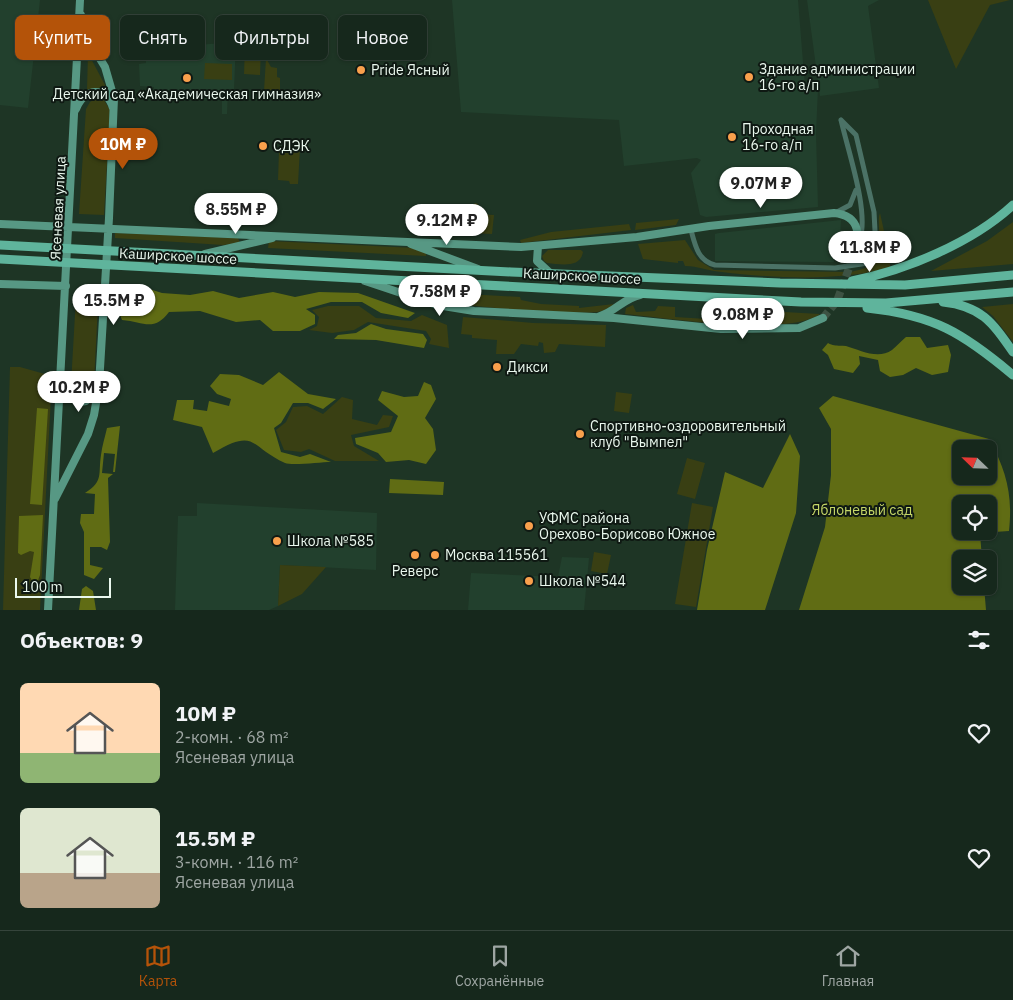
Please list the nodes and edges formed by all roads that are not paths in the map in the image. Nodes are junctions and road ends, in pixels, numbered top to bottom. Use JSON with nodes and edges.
{"nodes":[{"id":1,"x":80,"y":4,"type":"edge"},
{"id":2,"x":114,"y":112,"type":"junction"},
{"id":3,"x":74,"y":113,"type":"junction"},
{"id":4,"x":856,"y":186,"type":"junction"},
{"id":5,"x":1013,"y":205,"type":"edge"},
{"id":6,"x":834,"y":213,"type":"junction"},
{"id":7,"x":0,"y":224,"type":"edge"},
{"id":8,"x":70,"y":226,"type":"junction"},
{"id":9,"x":108,"y":227,"type":"junction"},
{"id":10,"x":691,"y":230,"type":"junction"},
{"id":11,"x":281,"y":236,"type":"junction"},
{"id":12,"x":406,"y":242,"type":"junction"},
{"id":13,"x":858,"y":244,"type":"junction"},
{"id":14,"x":0,"y":245,"type":"edge"},
{"id":15,"x":538,"y":246,"type":"junction"},
{"id":16,"x":68,"y":249,"type":"junction"},
{"id":17,"x":107,"y":251,"type":"junction"},
{"id":18,"x":196,"y":256,"type":"junction"},
{"id":19,"x":853,"y":258,"type":"tunnel mouth"},
{"id":20,"x":0,"y":259,"type":"edge"},
{"id":21,"x":68,"y":263,"type":"junction"},
{"id":22,"x":106,"y":266,"type":"junction"},
{"id":23,"x":480,"y":270,"type":"junction"},
{"id":24,"x":550,"y":273,"type":"junction"},
{"id":25,"x":1013,"y":275,"type":"edge"},
{"id":26,"x":357,"y":279,"type":"junction"},
{"id":27,"x":0,"y":284,"type":"edge"},
{"id":28,"x":837,"y":284,"type":"junction"},
{"id":29,"x":66,"y":286,"type":"junction"},
{"id":30,"x":1013,"y":292,"type":"edge"},
{"id":31,"x":653,"y":294,"type":"junction"},
{"id":32,"x":926,"y":300,"type":"junction"},
{"id":33,"x":838,"y":303,"type":"junction"},
{"id":34,"x":593,"y":317,"type":"junction"},
{"id":35,"x":823,"y":318,"type":"tunnel mouth"},
{"id":36,"x":1013,"y":352,"type":"edge"},
{"id":37,"x":1013,"y":375,"type":"edge"},
{"id":38,"x":61,"y":380,"type":"junction"},
{"id":39,"x":99,"y":385,"type":"junction"},
{"id":40,"x":54,"y":500,"type":"junction"},
{"id":41,"x":48,"y":610,"type":"edge"}],
"edges":[{"from":1,"to":2,"type":"main road","name":"Ясеневая улица"},
{"from":1,"to":3,"type":"main road","name":"Ясеневая улица"},
{"from":2,"to":3,"type":"main road"},
{"from":2,"to":9,"type":"main road","name":"Ясеневая улица"},
{"from":3,"to":8,"type":"main road","name":"Ясеневая улица"},
{"from":4,"to":6,"type":"street"},
{"from":4,"to":10,"type":"street"},
{"from":4,"to":13,"type":"street"},
{"from":5,"to":28,"type":"main road"},
{"from":6,"to":10,"type":"main road"},
{"from":6,"to":13,"type":"main road"},
{"from":7,"to":8,"type":"main road"},
{"from":8,"to":9,"type":"main road"},
{"from":8,"to":16,"type":"main road","name":"Ясеневая улица"},
{"from":9,"to":11,"type":"main road"},
{"from":9,"to":17,"type":"main road","name":"Ясеневая улица"},
{"from":10,"to":15,"type":"main road"},
{"from":11,"to":12,"type":"main road"},
{"from":11,"to":18,"type":"main road"},
{"from":12,"to":15,"type":"main road"},
{"from":12,"to":23,"type":"main road"},
{"from":13,"to":19,"type":"main road"},
{"from":14,"to":16,"type":"main road","name":"Каширское шоссе"},
{"from":15,"to":24,"type":"main road"},
{"from":16,"to":17,"type":"main road","name":"Каширское шоссе"},
{"from":16,"to":21,"type":"main road","name":"Ясеневая улица"},
{"from":17,"to":18,"type":"main road","name":"Каширское шоссе"},
{"from":17,"to":22,"type":"main road","name":"Ясеневая улица"},
{"from":18,"to":23,"type":"main road","name":"Каширское шоссе"},
{"from":20,"to":21,"type":"main road","name":"Каширское шоссе"},
{"from":21,"to":22,"type":"main road","name":"Каширское шоссе"},
{"from":21,"to":29,"type":"main road","name":"Ясеневая улица"},
{"from":22,"to":26,"type":"main road","name":"Каширское шоссе"},
{"from":22,"to":39,"type":"main road","name":"Ясеневая улица"},
{"from":23,"to":24,"type":"main road","name":"Каширское шоссе"},
{"from":24,"to":28,"type":"main road","name":"Каширское шоссе"},
{"from":25,"to":28,"type":"main road","name":"Каширское шоссе"},
{"from":26,"to":31,"type":"main road","name":"Каширское шоссе"},
{"from":26,"to":34,"type":"main road"},
{"from":27,"to":29,"type":"main road"},
{"from":29,"to":38,"type":"main road","name":"Ясеневая улица"},
{"from":30,"to":32,"type":"main road","name":"Каширское шоссе"},
{"from":31,"to":33,"type":"main road","name":"Каширское шоссе"},
{"from":31,"to":34,"type":"main road"},
{"from":32,"to":33,"type":"main road","name":"Каширское шоссе"},
{"from":32,"to":36,"type":"main road"},
{"from":33,"to":37,"type":"main road"},
{"from":34,"to":35,"type":"main road"},
{"from":38,"to":39,"type":"main road"},
{"from":38,"to":40,"type":"main road","name":"Ясеневая улица"},
{"from":39,"to":40,"type":"main road","name":"Ясеневая улица"},
{"from":40,"to":41,"type":"main road","name":"Ясеневая улица"}]}
